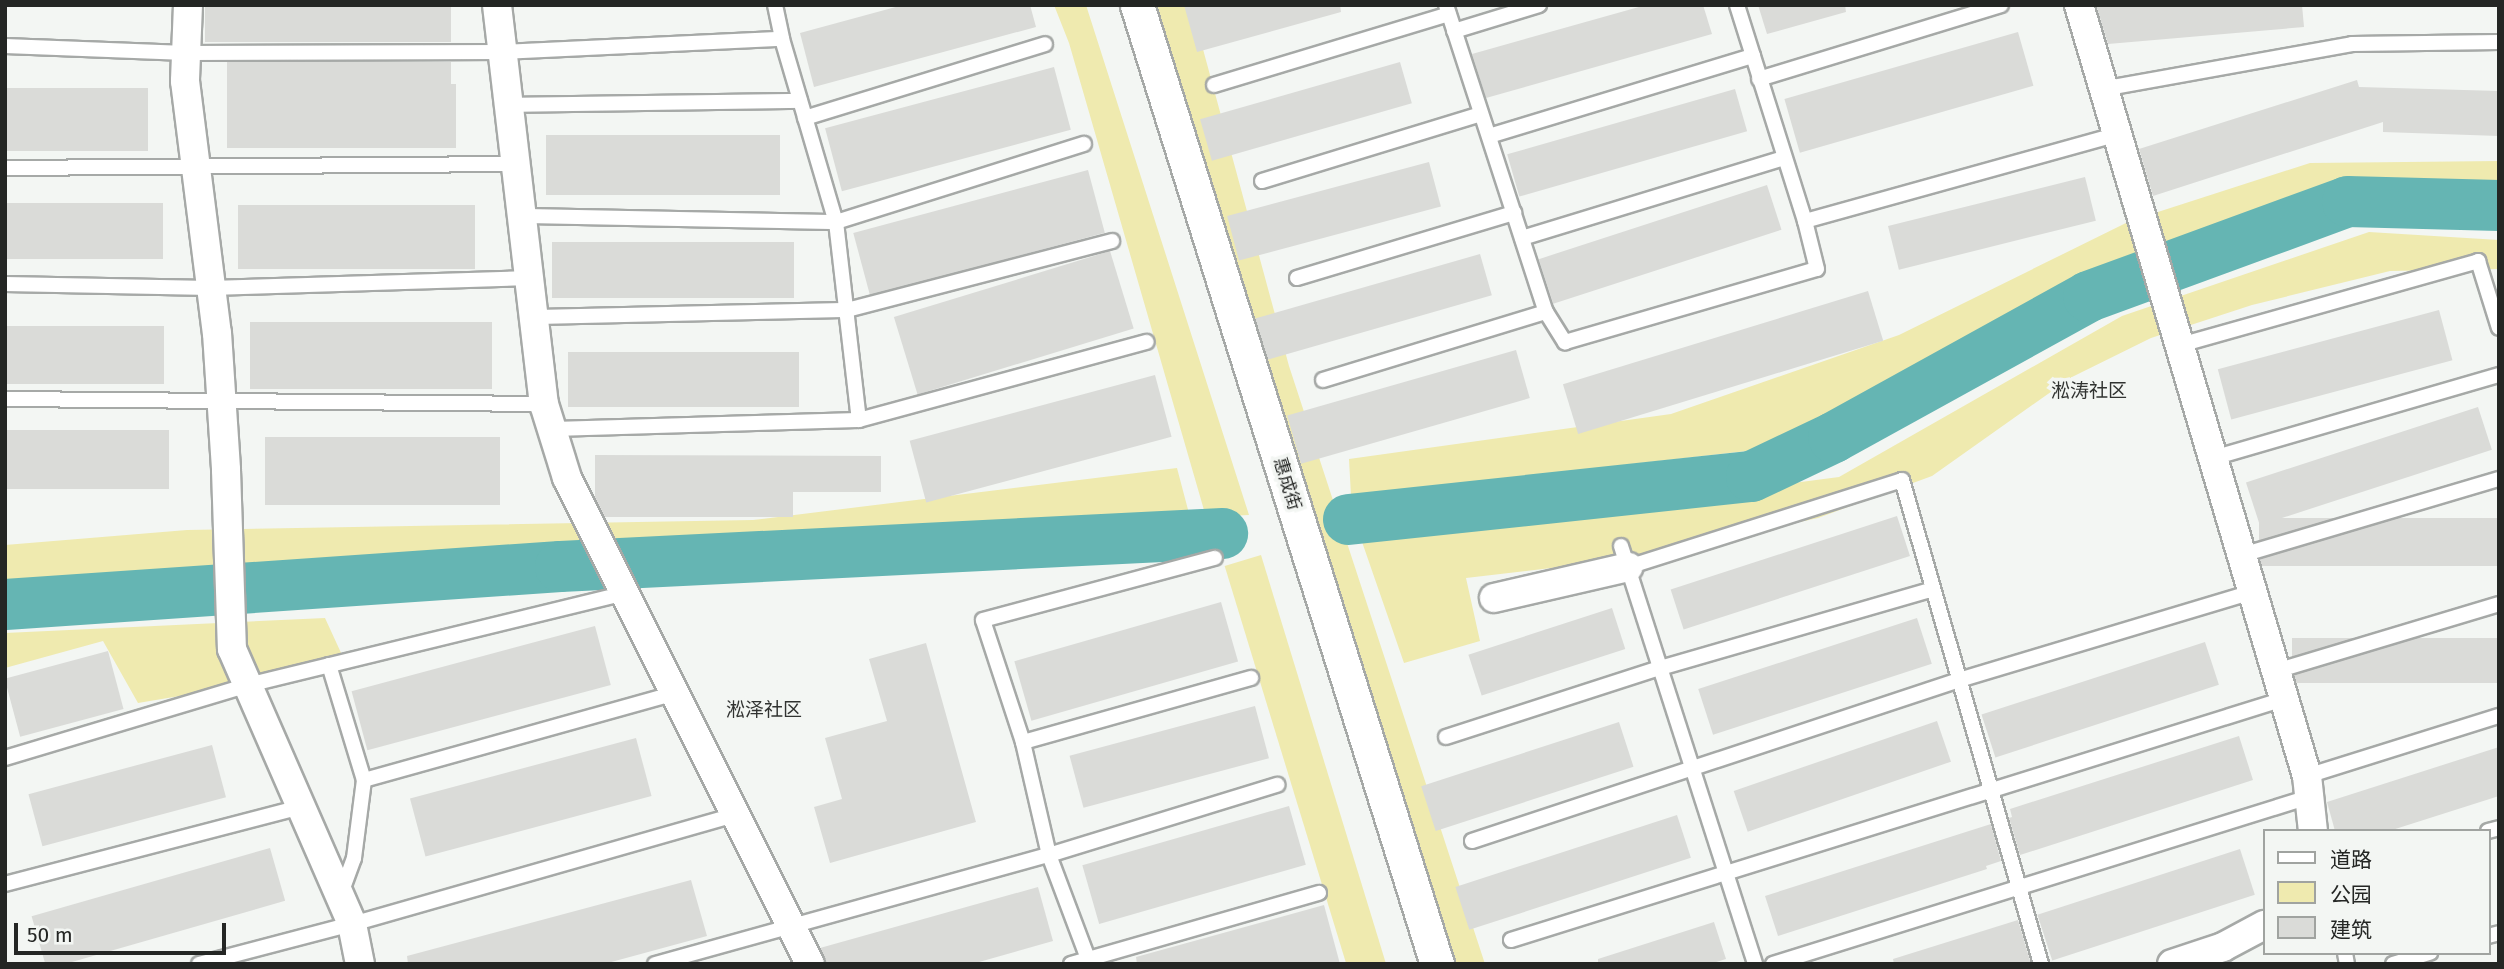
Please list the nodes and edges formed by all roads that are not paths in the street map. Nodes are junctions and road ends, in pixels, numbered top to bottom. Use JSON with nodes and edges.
{"nodes":[{"id":1,"x":188,"y":5,"type":"edge"},
{"id":2,"x":497,"y":5,"type":"edge"},
{"id":3,"x":775,"y":5,"type":"edge"},
{"id":4,"x":1136,"y":5,"type":"edge"},
{"id":5,"x":1539,"y":5,"type":"edge"},
{"id":6,"x":1737,"y":5,"type":"edge"},
{"id":7,"x":2001,"y":5,"type":"edge"},
{"id":8,"x":2079,"y":5,"type":"edge"},
{"id":9,"x":1448,"y":9,"type":"edge"},
{"id":10,"x":1454,"y":31,"type":"junction"},
{"id":11,"x":782,"y":39,"type":"junction"},
{"id":12,"x":2499,"y":42,"type":"edge"},
{"id":13,"x":1045,"y":44,"type":"dead end"},
{"id":14,"x":5,"y":46,"type":"edge"},
{"id":15,"x":186,"y":52,"type":"junction"},
{"id":16,"x":503,"y":52,"type":"junction"},
{"id":17,"x":1753,"y":56,"type":"junction"},
{"id":18,"x":1759,"y":79,"type":"junction"},
{"id":19,"x":1214,"y":85,"type":"dead end"},
{"id":20,"x":2102,"y":89,"type":"junction"},
{"id":21,"x":800,"y":101,"type":"junction"},
{"id":22,"x":509,"y":105,"type":"junction"},
{"id":23,"x":1481,"y":114,"type":"junction"},
{"id":24,"x":805,"y":118,"type":"junction"},
{"id":25,"x":2116,"y":135,"type":"junction"},
{"id":26,"x":1489,"y":136,"type":"junction"},
{"id":27,"x":1084,"y":144,"type":"dead end"},
{"id":28,"x":1783,"y":158,"type":"junction"},
{"id":29,"x":515,"y":164,"type":"junction"},
{"id":30,"x":195,"y":167,"type":"junction"},
{"id":31,"x":5,"y":168,"type":"edge"},
{"id":32,"x":1262,"y":181,"type":"dead end"},
{"id":33,"x":1514,"y":213,"type":"junction"},
{"id":34,"x":521,"y":216,"type":"junction"},
{"id":35,"x":1805,"y":221,"type":"junction"},
{"id":36,"x":836,"y":222,"type":"junction"},
{"id":37,"x":1522,"y":238,"type":"junction"},
{"id":38,"x":1112,"y":241,"type":"dead end"},
{"id":39,"x":529,"y":278,"type":"junction"},
{"id":40,"x":1297,"y":278,"type":"dead end"},
{"id":41,"x":5,"y":284,"type":"edge"},
{"id":42,"x":211,"y":288,"type":"junction"},
{"id":43,"x":847,"y":310,"type":"junction"},
{"id":44,"x":1546,"y":312,"type":"junction"},
{"id":45,"x":533,"y":317,"type":"junction"},
{"id":46,"x":2499,"y":327,"type":"edge"},
{"id":47,"x":1147,"y":342,"type":"dead end"},
{"id":48,"x":2180,"y":345,"type":"junction"},
{"id":49,"x":2499,"y":375,"type":"edge"},
{"id":50,"x":1323,"y":380,"type":"dead end"},
{"id":51,"x":5,"y":399,"type":"edge"},
{"id":52,"x":222,"y":400,"type":"junction"},
{"id":53,"x":548,"y":417,"type":"junction"},
{"id":54,"x":859,"y":420,"type":"junction"},
{"id":55,"x":2213,"y":458,"type":"junction"},
{"id":56,"x":2499,"y":479,"type":"edge"},
{"id":57,"x":2242,"y":555,"type":"junction"},
{"id":58,"x":1625,"y":557,"type":"junction"},
{"id":59,"x":1215,"y":558,"type":"dead end"},
{"id":60,"x":1933,"y":589,"type":"junction"},
{"id":61,"x":2253,"y":592,"type":"junction"},
{"id":62,"x":624,"y":593,"type":"junction"},
{"id":63,"x":1494,"y":598,"type":"dead end"},
{"id":64,"x":2499,"y":604,"type":"edge"},
{"id":65,"x":329,"y":665,"type":"junction"},
{"id":66,"x":1660,"y":668,"type":"junction"},
{"id":67,"x":2276,"y":671,"type":"junction"},
{"id":68,"x":1251,"y":678,"type":"dead end"},
{"id":69,"x":1959,"y":680,"type":"junction"},
{"id":70,"x":248,"y":685,"type":"junction"},
{"id":71,"x":675,"y":694,"type":"junction"},
{"id":72,"x":2284,"y":699,"type":"junction"},
{"id":73,"x":2499,"y":716,"type":"edge"},
{"id":74,"x":1446,"y":737,"type":"dead end"},
{"id":75,"x":1023,"y":742,"type":"junction"},
{"id":76,"x":5,"y":758,"type":"edge"},
{"id":77,"x":1692,"y":766,"type":"junction"},
{"id":78,"x":364,"y":780,"type":"junction"},
{"id":79,"x":1277,"y":785,"type":"dead end"},
{"id":80,"x":2309,"y":786,"type":"junction"},
{"id":81,"x":1991,"y":790,"type":"junction"},
{"id":82,"x":301,"y":807,"type":"junction"},
{"id":83,"x":735,"y":815,"type":"junction"},
{"id":84,"x":2313,"y":829,"type":"edge"},
{"id":85,"x":1472,"y":841,"type":"dead end"},
{"id":86,"x":1049,"y":855,"type":"junction"},
{"id":87,"x":1726,"y":873,"type":"junction"},
{"id":88,"x":5,"y":884,"type":"edge"},
{"id":89,"x":2019,"y":886,"type":"junction"},
{"id":90,"x":1319,"y":893,"type":"dead end"},
{"id":91,"x":340,"y":896,"type":"junction"},
{"id":92,"x":352,"y":924,"type":"junction"},
{"id":93,"x":2262,"y":926,"type":"edge"},
{"id":94,"x":791,"y":927,"type":"junction"},
{"id":95,"x":1511,"y":940,"type":"dead end"},
{"id":96,"x":2423,"y":955,"type":"edge"},
{"id":97,"x":1089,"y":961,"type":"edge"},
{"id":98,"x":200,"y":964,"type":"edge"},
{"id":99,"x":360,"y":964,"type":"edge"},
{"id":100,"x":655,"y":964,"type":"edge"},
{"id":101,"x":810,"y":964,"type":"edge"},
{"id":102,"x":1071,"y":964,"type":"edge"},
{"id":103,"x":1437,"y":964,"type":"edge"},
{"id":104,"x":1755,"y":964,"type":"edge"},
{"id":105,"x":1773,"y":964,"type":"edge"},
{"id":106,"x":2041,"y":964,"type":"edge"},
{"id":107,"x":2172,"y":964,"type":"edge"},
{"id":108,"x":2393,"y":964,"type":"edge"}],
"edges":[{"from":1,"to":15,"type":"street"},
{"from":2,"to":16,"type":"street"},
{"from":3,"to":11,"type":"lane"},
{"from":4,"to":103,"type":"street","name":"惠成街"},
{"from":5,"to":10,"type":"lane"},
{"from":6,"to":17,"type":"lane"},
{"from":7,"to":18,"type":"lane"},
{"from":8,"to":20,"type":"street"},
{"from":9,"to":10,"type":"lane"},
{"from":9,"to":19,"type":"lane"},
{"from":10,"to":23,"type":"lane"},
{"from":11,"to":16,"type":"lane"},
{"from":11,"to":21,"type":"lane"},
{"from":12,"to":20,"type":"lane"},
{"from":13,"to":24,"type":"lane"},
{"from":14,"to":15,"type":"lane"},
{"from":15,"to":16,"type":"lane"},
{"from":15,"to":30,"type":"street"},
{"from":16,"to":22,"type":"street"},
{"from":17,"to":18,"type":"lane"},
{"from":17,"to":26,"type":"lane"},
{"from":18,"to":28,"type":"lane"},
{"from":20,"to":25,"type":"street"},
{"from":21,"to":22,"type":"lane"},
{"from":21,"to":24,"type":"lane"},
{"from":22,"to":29,"type":"street"},
{"from":23,"to":26,"type":"lane"},
{"from":23,"to":32,"type":"lane"},
{"from":24,"to":36,"type":"lane"},
{"from":25,"to":35,"type":"lane"},
{"from":25,"to":48,"type":"street"},
{"from":26,"to":33,"type":"lane"},
{"from":27,"to":36,"type":"lane"},
{"from":28,"to":35,"type":"lane"},
{"from":28,"to":37,"type":"lane"},
{"from":29,"to":30,"type":"lane"},
{"from":29,"to":34,"type":"street"},
{"from":30,"to":31,"type":"lane"},
{"from":30,"to":42,"type":"street"},
{"from":33,"to":37,"type":"lane"},
{"from":33,"to":40,"type":"lane"},
{"from":34,"to":36,"type":"lane"},
{"from":34,"to":39,"type":"street"},
{"from":35,"to":44,"type":"lane"},
{"from":36,"to":43,"type":"lane"},
{"from":37,"to":44,"type":"lane"},
{"from":38,"to":43,"type":"lane"},
{"from":39,"to":42,"type":"lane"},
{"from":39,"to":45,"type":"street"},
{"from":41,"to":42,"type":"lane"},
{"from":42,"to":52,"type":"street"},
{"from":43,"to":45,"type":"lane"},
{"from":43,"to":54,"type":"lane"},
{"from":44,"to":50,"type":"lane"},
{"from":45,"to":53,"type":"street"},
{"from":46,"to":48,"type":"lane"},
{"from":47,"to":54,"type":"lane"},
{"from":48,"to":55,"type":"street"},
{"from":49,"to":55,"type":"lane"},
{"from":51,"to":52,"type":"lane"},
{"from":52,"to":53,"type":"lane"},
{"from":52,"to":70,"type":"street"},
{"from":53,"to":54,"type":"lane"},
{"from":53,"to":62,"type":"street"},
{"from":55,"to":57,"type":"street"},
{"from":56,"to":57,"type":"lane"},
{"from":57,"to":61,"type":"street"},
{"from":58,"to":60,"type":"lane"},
{"from":58,"to":63,"type":"street"},
{"from":58,"to":66,"type":"lane"},
{"from":59,"to":75,"type":"lane"},
{"from":60,"to":66,"type":"lane"},
{"from":60,"to":69,"type":"lane"},
{"from":61,"to":67,"type":"street"},
{"from":61,"to":69,"type":"lane"},
{"from":62,"to":65,"type":"lane"},
{"from":62,"to":71,"type":"street"},
{"from":64,"to":67,"type":"lane"},
{"from":65,"to":70,"type":"lane"},
{"from":65,"to":78,"type":"lane"},
{"from":66,"to":74,"type":"lane"},
{"from":66,"to":77,"type":"lane"},
{"from":67,"to":72,"type":"street"},
{"from":68,"to":75,"type":"lane"},
{"from":69,"to":77,"type":"lane"},
{"from":69,"to":81,"type":"lane"},
{"from":70,"to":76,"type":"lane"},
{"from":70,"to":82,"type":"street"},
{"from":71,"to":78,"type":"lane"},
{"from":71,"to":83,"type":"street"},
{"from":72,"to":80,"type":"street"},
{"from":72,"to":81,"type":"lane"},
{"from":73,"to":80,"type":"lane"},
{"from":75,"to":86,"type":"lane"},
{"from":77,"to":85,"type":"lane"},
{"from":77,"to":87,"type":"lane"},
{"from":78,"to":91,"type":"lane"},
{"from":79,"to":86,"type":"lane"},
{"from":80,"to":84,"type":"street"},
{"from":80,"to":89,"type":"lane"},
{"from":81,"to":87,"type":"lane"},
{"from":81,"to":89,"type":"lane"},
{"from":82,"to":88,"type":"lane"},
{"from":82,"to":91,"type":"street"},
{"from":83,"to":92,"type":"lane"},
{"from":83,"to":94,"type":"street"},
{"from":86,"to":94,"type":"lane"},
{"from":86,"to":97,"type":"lane"},
{"from":87,"to":95,"type":"lane"},
{"from":87,"to":104,"type":"lane"},
{"from":89,"to":105,"type":"lane"},
{"from":89,"to":106,"type":"lane"},
{"from":90,"to":97,"type":"lane"},
{"from":91,"to":92,"type":"street"},
{"from":92,"to":98,"type":"lane"},
{"from":92,"to":99,"type":"street"},
{"from":93,"to":107,"type":"street"},
{"from":94,"to":100,"type":"lane"},
{"from":94,"to":101,"type":"street"},
{"from":96,"to":108,"type":"lane"},
{"from":97,"to":102,"type":"lane"}]}
